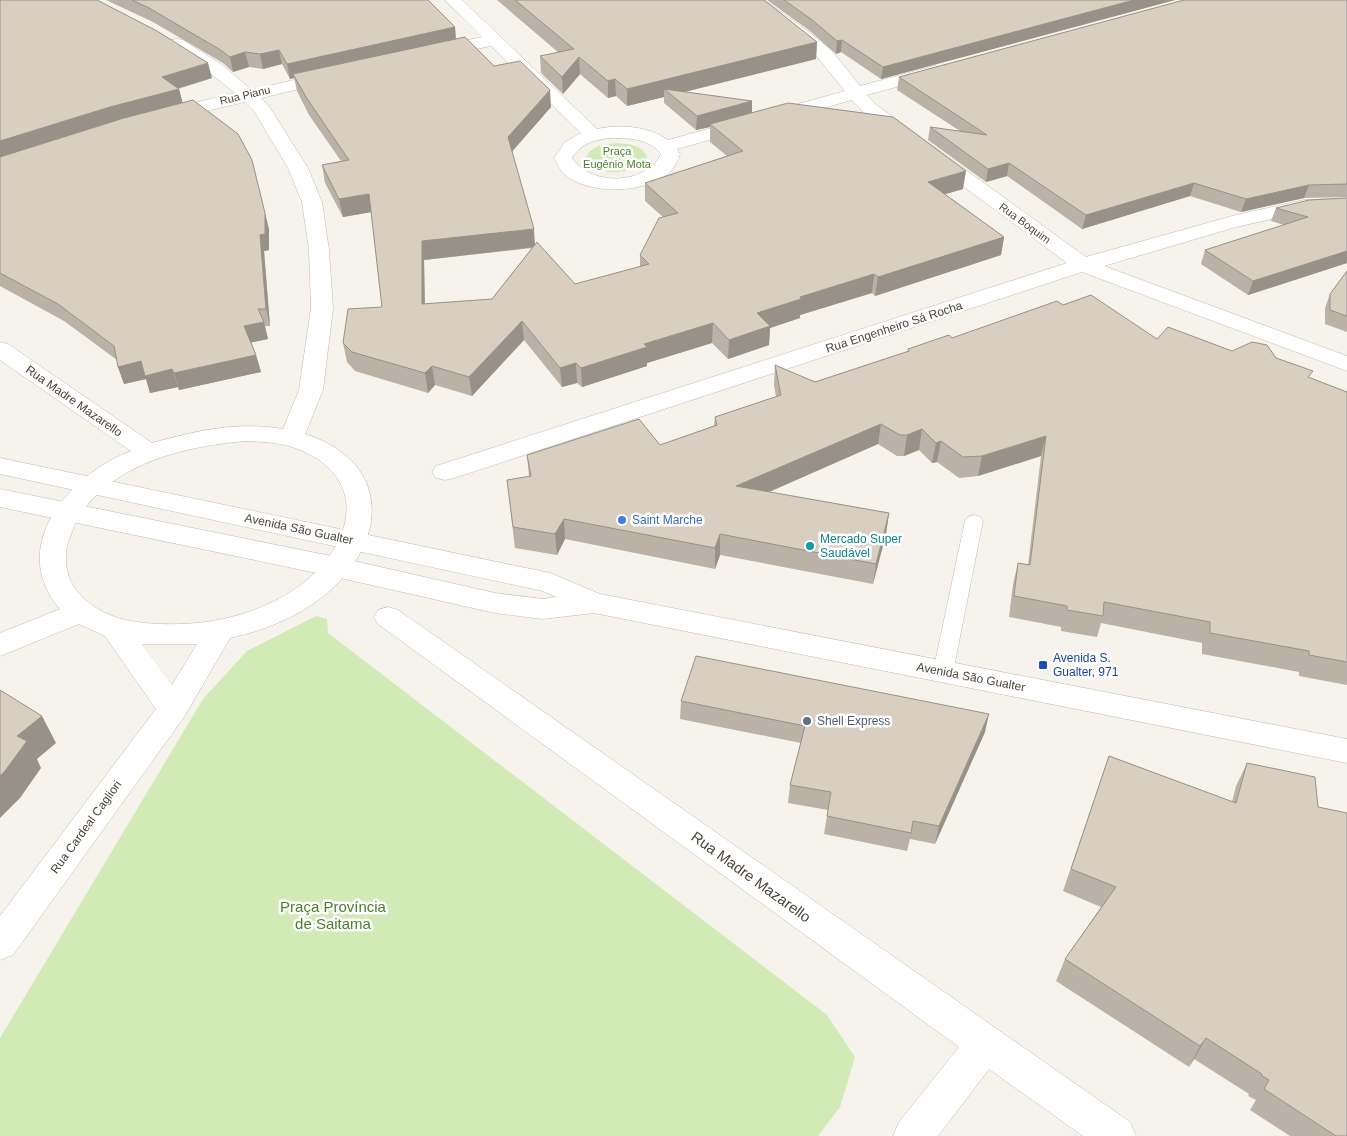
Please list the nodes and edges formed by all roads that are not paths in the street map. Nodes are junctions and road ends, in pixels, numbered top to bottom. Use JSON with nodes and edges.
{"nodes":[{"id":1,"x":453,"y":0,"type":"edge"},
{"id":2,"x":754,"y":0,"type":"edge"},
{"id":3,"x":163,"y":36,"type":"edge"},
{"id":4,"x":494,"y":40,"type":"junction"},
{"id":5,"x":416,"y":57,"type":"edge"},
{"id":6,"x":950,"y":67,"type":"edge"},
{"id":7,"x":349,"y":72,"type":"edge"},
{"id":8,"x":854,"y":93,"type":"junction"},
{"id":9,"x":248,"y":94,"type":"junction"},
{"id":10,"x":145,"y":121,"type":"edge"},
{"id":11,"x":593,"y":135,"type":"junction"},
{"id":12,"x":666,"y":146,"type":"junction"},
{"id":13,"x":1347,"y":204,"type":"edge"},
{"id":14,"x":1083,"y":265,"type":"junction"},
{"id":15,"x":0,"y":350,"type":"edge"},
{"id":16,"x":1347,"y":364,"type":"edge"},
{"id":17,"x":291,"y":438,"type":"junction"},
{"id":18,"x":149,"y":452,"type":"junction"},
{"id":19,"x":0,"y":466,"type":"edge"},
{"id":20,"x":445,"y":472,"type":"dead end"},
{"id":21,"x":94,"y":485,"type":"junction"},
{"id":22,"x":0,"y":498,"type":"edge"},
{"id":23,"x":68,"y":512,"type":"junction"},
{"id":24,"x":974,"y":521,"type":"dead end"},
{"id":25,"x":354,"y":541,"type":"junction"},
{"id":26,"x":336,"y":567,"type":"junction"},
{"id":27,"x":594,"y":603,"type":"junction"},
{"id":28,"x":81,"y":612,"type":"junction"},
{"id":29,"x":388,"y":617,"type":"dead end"},
{"id":30,"x":116,"y":629,"type":"junction"},
{"id":31,"x":220,"y":630,"type":"junction"},
{"id":32,"x":0,"y":645,"type":"edge"},
{"id":33,"x":943,"y":672,"type":"junction"},
{"id":34,"x":173,"y":709,"type":"junction"},
{"id":35,"x":1347,"y":752,"type":"edge"},
{"id":36,"x":0,"y":944,"type":"edge"},
{"id":37,"x":984,"y":1044,"type":"junction"},
{"id":38,"x":912,"y":1136,"type":"edge"},
{"id":39,"x":1116,"y":1136,"type":"edge"}],
"edges":[{"from":1,"to":4,"type":"street"},
{"from":2,"to":8,"type":"street","name":"Rua Boquim"},
{"from":3,"to":9,"type":"street"},
{"from":4,"to":5,"type":"street"},
{"from":4,"to":11,"type":"street"},
{"from":6,"to":8,"type":"street"},
{"from":7,"to":9,"type":"street","name":"Rua Pianu"},
{"from":8,"to":12,"type":"street"},
{"from":8,"to":14,"type":"street","name":"Rua Boquim"},
{"from":9,"to":10,"type":"street","name":"Rua Pianu"},
{"from":9,"to":17,"type":"street"},
{"from":11,"to":12,"type":"street"},
{"from":11,"to":12,"type":"street"},
{"from":13,"to":14,"type":"street","name":"Rua Engenheiro Sá Rocha"},
{"from":14,"to":16,"type":"street","name":"Rua Boquim"},
{"from":14,"to":20,"type":"street","name":"Rua Engenheiro Sá Rocha"},
{"from":15,"to":18,"type":"street","name":"Rua Madre Mazarello"},
{"from":17,"to":18,"type":"street"},
{"from":17,"to":25,"type":"street"},
{"from":18,"to":21,"type":"street"},
{"from":19,"to":21,"type":"street","name":"Avenida São Gualter"},
{"from":21,"to":23,"type":"street"},
{"from":21,"to":25,"type":"street","name":"Avenida São Gualter"},
{"from":22,"to":23,"type":"street","name":"Avenida São Gualter"},
{"from":23,"to":26,"type":"street","name":"Avenida São Gualter"},
{"from":23,"to":28,"type":"street"},
{"from":24,"to":33,"type":"lane"},
{"from":25,"to":26,"type":"street"},
{"from":25,"to":27,"type":"street","name":"Avenida São Gualter"},
{"from":26,"to":27,"type":"street","name":"Avenida São Gualter"},
{"from":26,"to":31,"type":"street"},
{"from":27,"to":33,"type":"street","name":"Avenida São Gualter"},
{"from":28,"to":30,"type":"street"},
{"from":28,"to":32,"type":"street"},
{"from":29,"to":37,"type":"street","name":"Rua Madre Mazarello"},
{"from":30,"to":31,"type":"street"},
{"from":30,"to":34,"type":"street"},
{"from":31,"to":34,"type":"street","name":"Rua Cardeal Cagliori"},
{"from":33,"to":35,"type":"street","name":"Avenida São Gualter"},
{"from":34,"to":36,"type":"street","name":"Rua Cardeal Cagliori"},
{"from":37,"to":38,"type":"street"},
{"from":37,"to":39,"type":"street","name":"Rua Madre Mazarello"}]}
